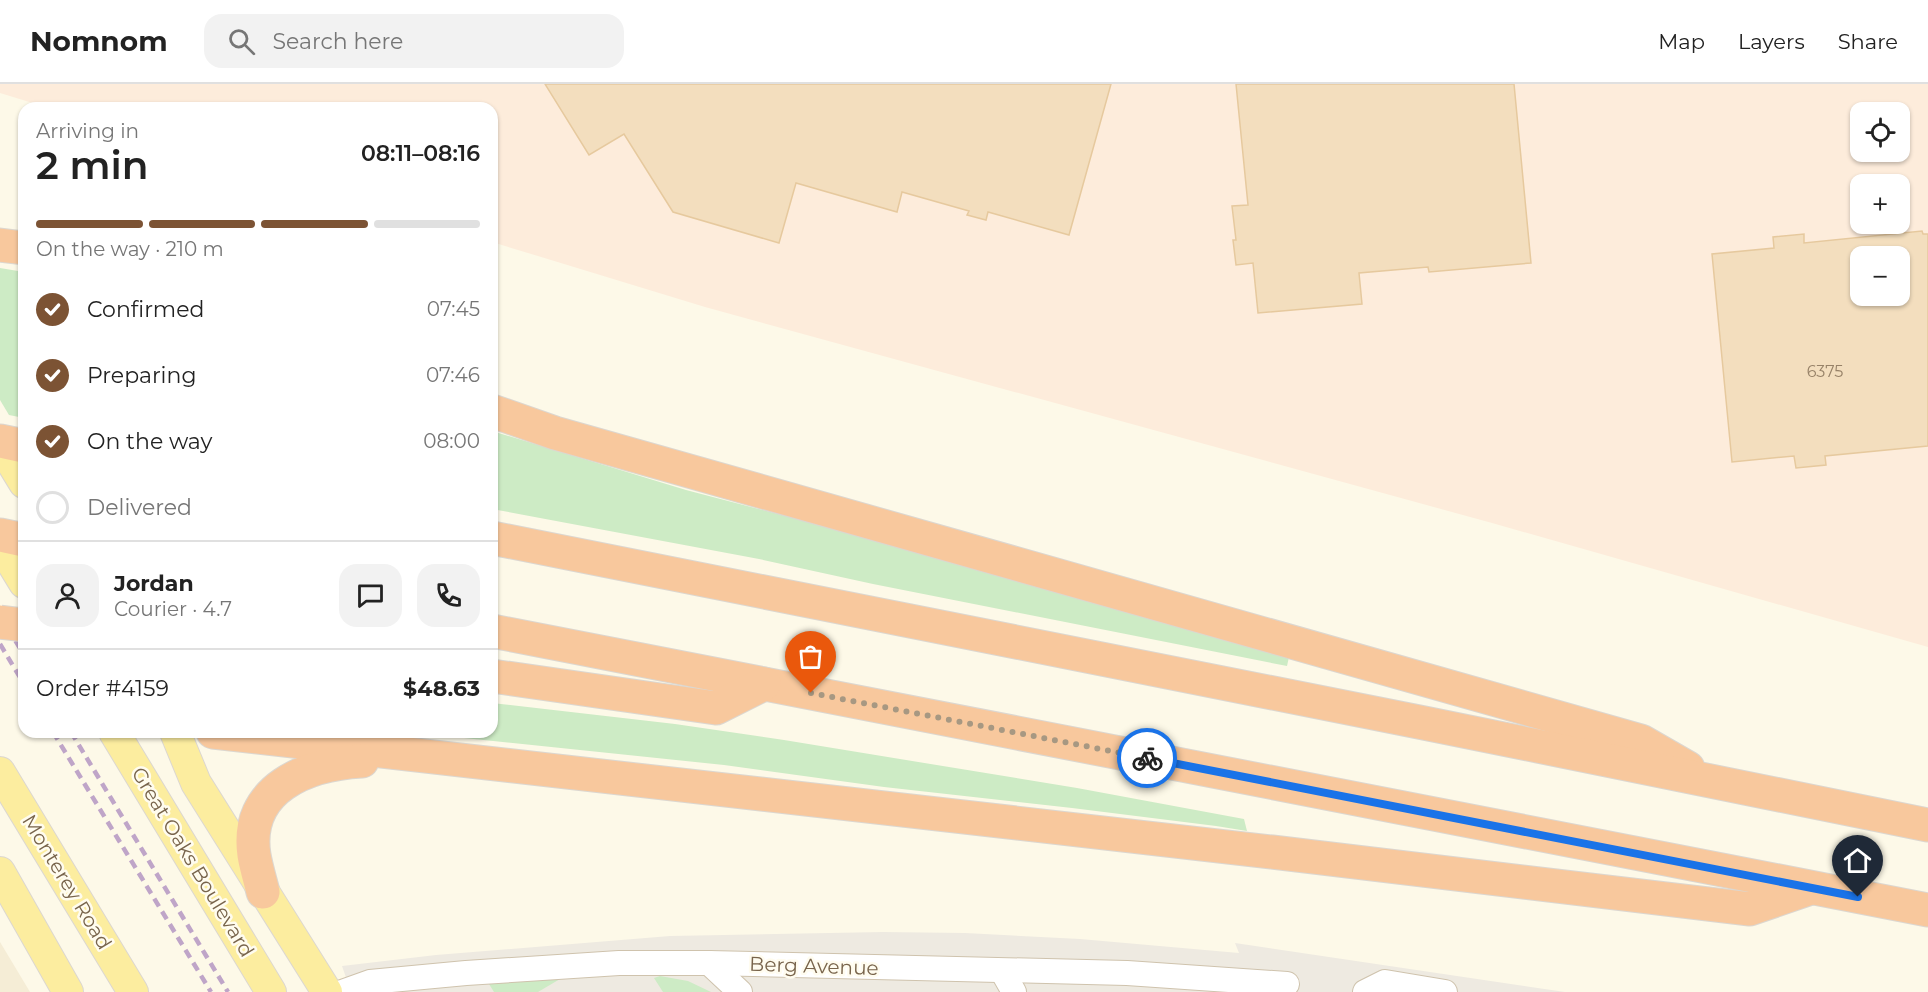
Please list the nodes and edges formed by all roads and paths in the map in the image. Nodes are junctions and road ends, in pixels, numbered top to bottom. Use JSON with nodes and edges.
{"nodes":[{"id":1,"x":0,"y":245,"type":"edge"},
{"id":2,"x":18,"y":247,"type":"edge"},
{"id":3,"x":498,"y":413,"type":"edge"},
{"id":4,"x":0,"y":442,"type":"edge"},
{"id":5,"x":18,"y":445,"type":"edge"},
{"id":6,"x":18,"y":473,"type":"edge"},
{"id":7,"x":0,"y":535,"type":"edge"},
{"id":8,"x":18,"y":539,"type":"edge"},
{"id":9,"x":498,"y":539,"type":"edge"},
{"id":10,"x":0,"y":544,"type":"edge"},
{"id":11,"x":18,"y":573,"type":"edge"},
{"id":12,"x":0,"y":622,"type":"edge"},
{"id":13,"x":18,"y":624,"type":"edge"},
{"id":14,"x":498,"y":632,"type":"edge"},
{"id":15,"x":498,"y":677,"type":"edge"},
{"id":16,"x":764,"y":684,"type":"junction"},
{"id":17,"x":118,"y":738,"type":"edge"},
{"id":18,"x":177,"y":738,"type":"edge"},
{"id":19,"x":263,"y":738,"type":"edge"},
{"id":20,"x":423,"y":757,"type":"junction"},
{"id":21,"x":0,"y":772,"type":"edge"},
{"id":22,"x":1713,"y":783,"type":"junction"},
{"id":23,"x":1928,"y":825,"type":"edge"},
{"id":24,"x":0,"y":872,"type":"edge"},
{"id":25,"x":1811,"y":888,"type":"junction"},
{"id":26,"x":263,"y":892,"type":"junction"},
{"id":27,"x":1928,"y":910,"type":"edge"},
{"id":28,"x":709,"y":963,"type":"junction"},
{"id":29,"x":1002,"y":971,"type":"junction"},
{"id":30,"x":1287,"y":984,"type":"dead end"},
{"id":31,"x":68,"y":992,"type":"edge"},
{"id":32,"x":133,"y":992,"type":"edge"},
{"id":33,"x":271,"y":992,"type":"edge"},
{"id":34,"x":327,"y":992,"type":"edge"},
{"id":35,"x":342,"y":992,"type":"edge"},
{"id":36,"x":740,"y":992,"type":"edge"},
{"id":37,"x":1014,"y":992,"type":"edge"},
{"id":38,"x":1365,"y":992,"type":"edge"},
{"id":39,"x":1445,"y":992,"type":"edge"}],
"edges":[{"from":1,"to":2,"type":"highway"},
{"from":3,"to":22,"type":"highway"},
{"from":4,"to":5,"type":"highway"},
{"from":4,"to":6,"type":"main road"},
{"from":7,"to":8,"type":"highway"},
{"from":9,"to":22,"type":"highway"},
{"from":10,"to":11,"type":"main road"},
{"from":12,"to":13,"type":"highway","bridge":true},
{"from":14,"to":16,"type":"highway"},
{"from":15,"to":16,"type":"highway"},
{"from":16,"to":25,"type":"highway"},
{"from":17,"to":33,"type":"main road","name":"Great Oaks Boulevard"},
{"from":18,"to":26,"type":"main road"},
{"from":19,"to":20,"type":"highway"},
{"from":20,"to":25,"type":"highway"},
{"from":20,"to":26,"type":"highway"},
{"from":21,"to":32,"type":"main road","name":"Monterey Road"},
{"from":22,"to":23,"type":"highway"},
{"from":24,"to":31,"type":"main road"},
{"from":25,"to":27,"type":"highway"},
{"from":26,"to":34,"type":"main road"},
{"from":28,"to":29,"type":"lane","name":"Berg Avenue"},
{"from":28,"to":35,"type":"lane","name":"Berg Avenue"},
{"from":28,"to":36,"type":"lane"},
{"from":29,"to":30,"type":"lane","name":"Berg Avenue"},
{"from":29,"to":37,"type":"lane"},
{"from":38,"to":39,"type":"lane"}]}
